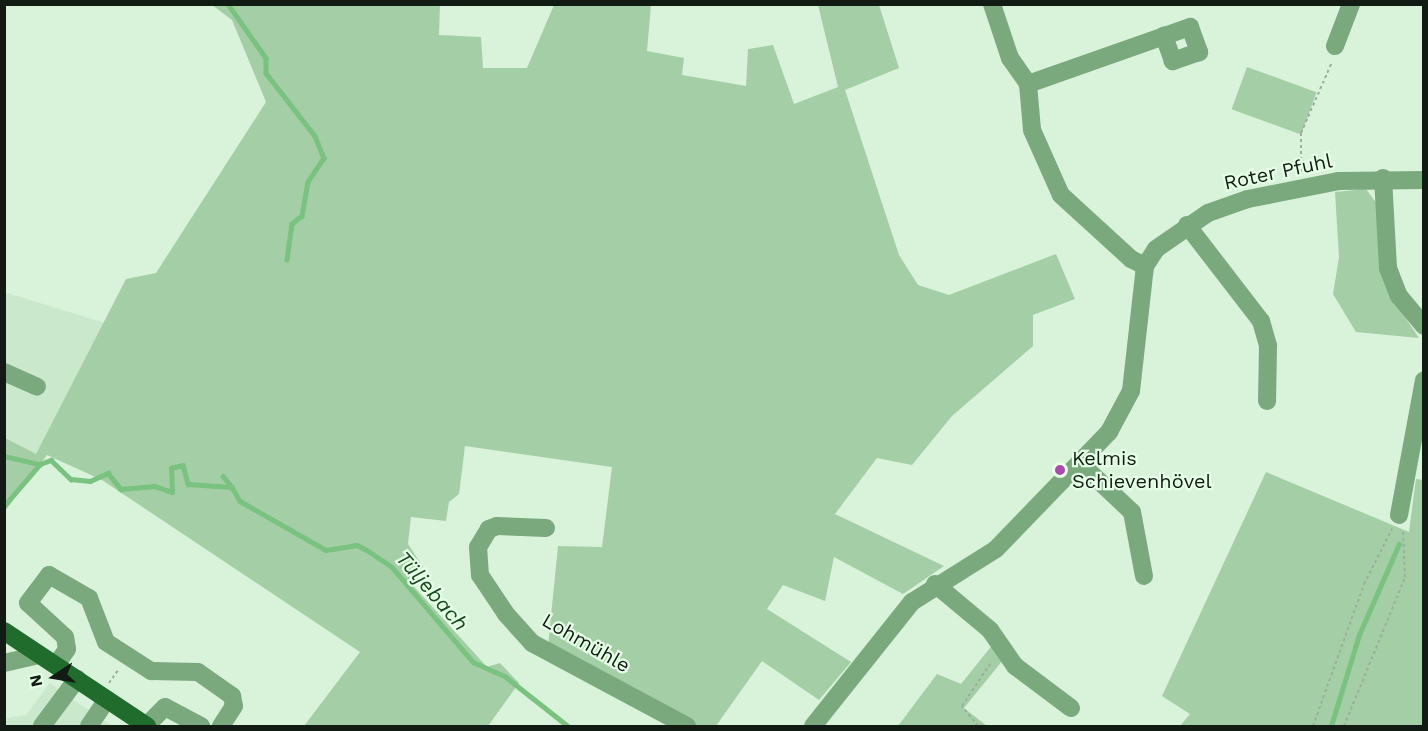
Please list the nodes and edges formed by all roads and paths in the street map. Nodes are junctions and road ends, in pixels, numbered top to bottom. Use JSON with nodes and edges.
{"nodes":[{"id":1,"x":992,"y":4,"type":"edge"},
{"id":2,"x":1351,"y":4,"type":"edge"},
{"id":3,"x":1164,"y":36,"type":"dead end"},
{"id":4,"x":1335,"y":46,"type":"joint"},
{"id":5,"x":1028,"y":84,"type":"junction"},
{"id":6,"x":1383,"y":178,"type":"junction"},
{"id":7,"x":1424,"y":180,"type":"edge"},
{"id":8,"x":1302,"y":187,"type":"junction"},
{"id":9,"x":1187,"y":225,"type":"junction"},
{"id":10,"x":1145,"y":266,"type":"junction"},
{"id":11,"x":1424,"y":326,"type":"edge"},
{"id":12,"x":4,"y":372,"type":"edge"},
{"id":13,"x":1424,"y":380,"type":"edge"},
{"id":14,"x":37,"y":387,"type":"dead end"},
{"id":15,"x":1267,"y":401,"type":"dead end"},
{"id":16,"x":1080,"y":463,"type":"junction"},
{"id":17,"x":1399,"y":515,"type":"junction"},
{"id":18,"x":546,"y":528,"type":"dead end"},
{"id":19,"x":1144,"y":576,"type":"dead end"},
{"id":20,"x":935,"y":584,"type":"junction"},
{"id":21,"x":4,"y":631,"type":"edge"},
{"id":22,"x":1003,"y":647,"type":"junction"},
{"id":23,"x":39,"y":655,"type":"junction"},
{"id":24,"x":129,"y":656,"type":"junction"},
{"id":25,"x":4,"y":663,"type":"edge"},
{"id":26,"x":56,"y":665,"type":"junction"},
{"id":27,"x":77,"y":679,"type":"junction"},
{"id":28,"x":104,"y":697,"type":"junction"},
{"id":29,"x":1071,"y":708,"type":"dead end"},
{"id":30,"x":42,"y":726,"type":"edge"},
{"id":31,"x":90,"y":726,"type":"edge"},
{"id":32,"x":146,"y":726,"type":"edge"},
{"id":33,"x":201,"y":726,"type":"edge"},
{"id":34,"x":220,"y":726,"type":"edge"},
{"id":35,"x":687,"y":726,"type":"edge"},
{"id":36,"x":813,"y":726,"type":"edge"},
{"id":37,"x":978,"y":726,"type":"edge"},
{"id":38,"x":1313,"y":726,"type":"edge"},
{"id":39,"x":1344,"y":726,"type":"edge"}],
"edges":[{"from":1,"to":5,"type":"street"},
{"from":2,"to":4,"type":"street"},
{"from":3,"to":5,"type":"street"},
{"from":4,"to":8,"type":"path"},
{"from":5,"to":10,"type":"street"},
{"from":6,"to":7,"type":"street","name":"Roter Pfuhl"},
{"from":6,"to":8,"type":"street","name":"Roter Pfuhl"},
{"from":6,"to":11,"type":"street"},
{"from":8,"to":9,"type":"street","name":"Roter Pfuhl"},
{"from":9,"to":10,"type":"street","name":"Roter Pfuhl"},
{"from":9,"to":15,"type":"street"},
{"from":10,"to":16,"type":"street"},
{"from":12,"to":14,"type":"street"},
{"from":13,"to":17,"type":"street"},
{"from":16,"to":19,"type":"street"},
{"from":16,"to":20,"type":"street"},
{"from":17,"to":38,"type":"path"},
{"from":17,"to":39,"type":"path"},
{"from":18,"to":35,"type":"street","name":"Lohmühle"},
{"from":20,"to":22,"type":"street"},
{"from":20,"to":36,"type":"street"},
{"from":21,"to":23,"type":"main road"},
{"from":22,"to":29,"type":"street"},
{"from":22,"to":37,"type":"path"},
{"from":23,"to":25,"type":"street"},
{"from":23,"to":26,"type":"main road"},
{"from":24,"to":26,"type":"street"},
{"from":24,"to":28,"type":"path"},
{"from":24,"to":34,"type":"street"},
{"from":26,"to":27,"type":"main road"},
{"from":27,"to":28,"type":"main road"},
{"from":27,"to":30,"type":"street"},
{"from":28,"to":31,"type":"street"},
{"from":28,"to":32,"type":"main road"},
{"from":32,"to":33,"type":"street"}]}
